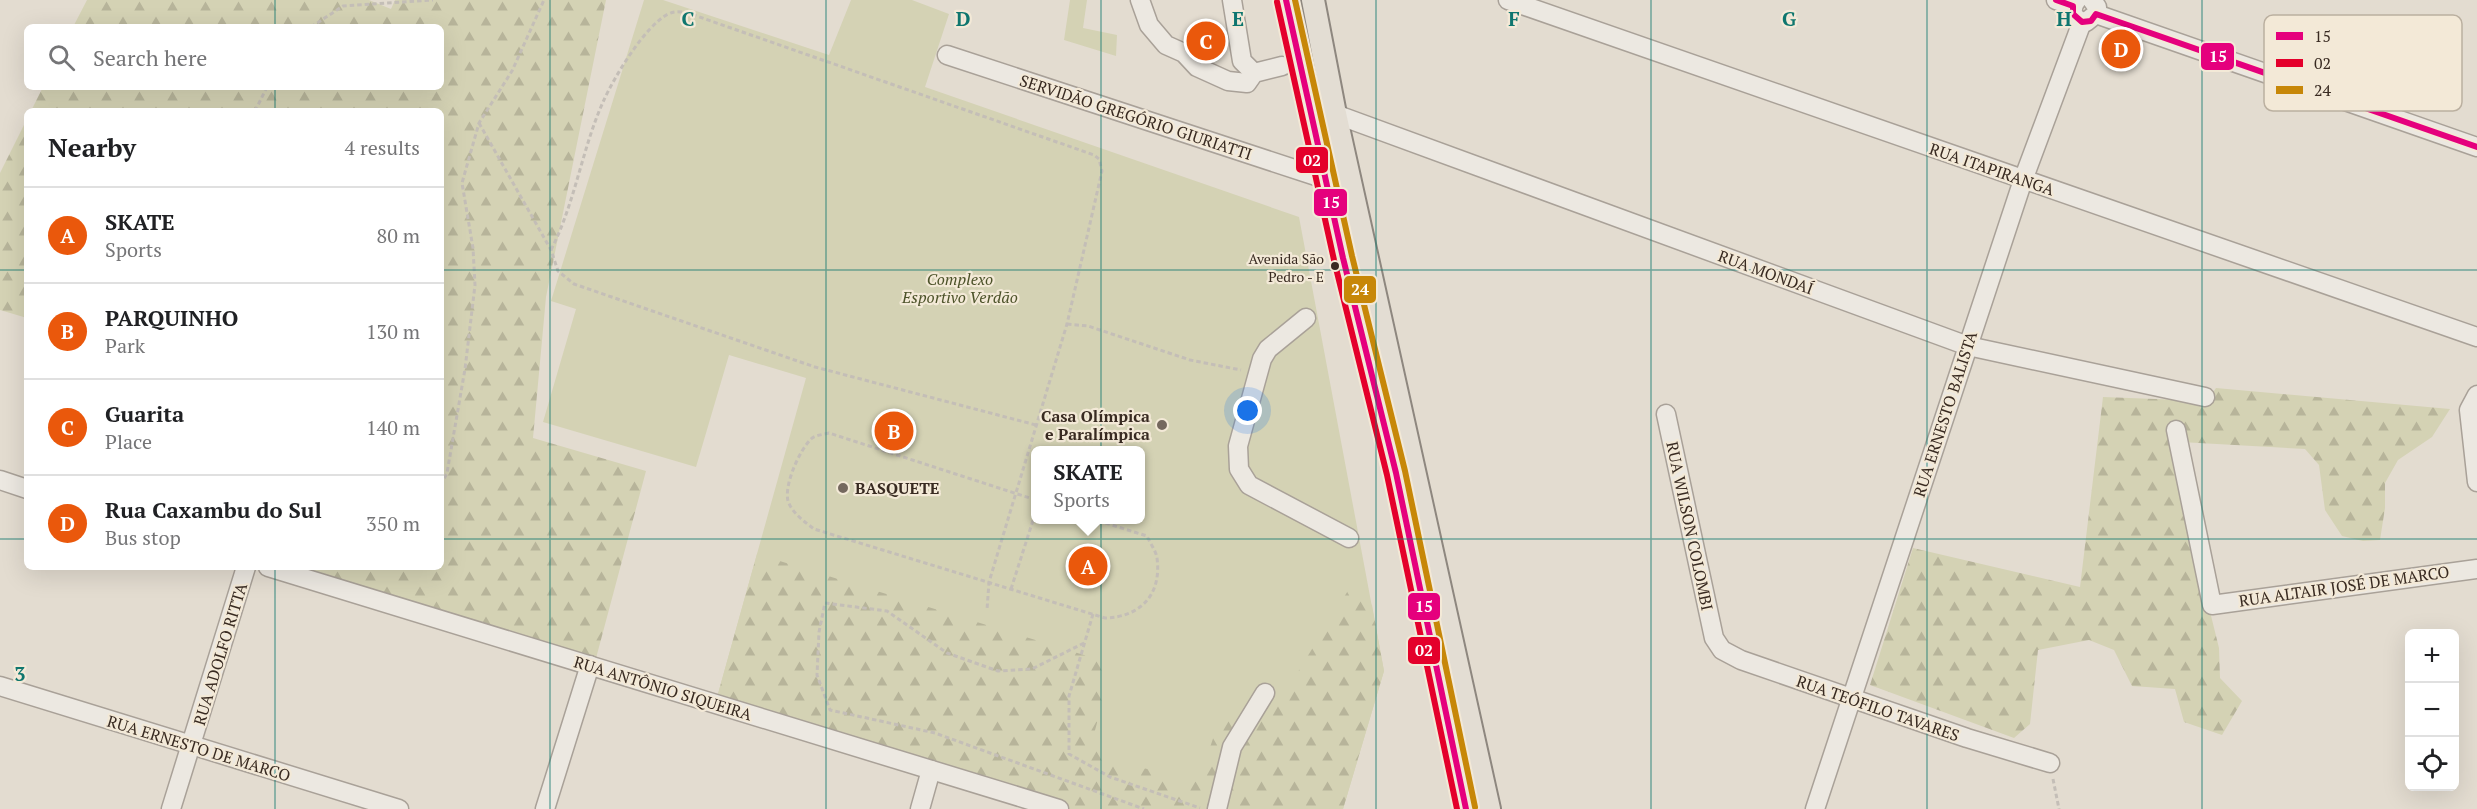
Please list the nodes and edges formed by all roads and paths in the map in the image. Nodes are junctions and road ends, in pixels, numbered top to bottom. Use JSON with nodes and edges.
{"nodes":[{"id":1,"x":433,"y":0,"type":"edge"},
{"id":2,"x":544,"y":0,"type":"edge"},
{"id":3,"x":1140,"y":0,"type":"edge"},
{"id":4,"x":1232,"y":0,"type":"edge"},
{"id":5,"x":1286,"y":0,"type":"edge"},
{"id":6,"x":1313,"y":0,"type":"edge"},
{"id":7,"x":1508,"y":0,"type":"edge"},
{"id":8,"x":2079,"y":7,"type":"edge"},
{"id":9,"x":316,"y":24,"type":"edge"},
{"id":10,"x":947,"y":55,"type":"dead end"},
{"id":11,"x":1282,"y":66,"type":"dead end"},
{"id":12,"x":2264,"y":72,"type":"edge"},
{"id":13,"x":1254,"y":73,"type":"junction"},
{"id":14,"x":266,"y":90,"type":"edge"},
{"id":15,"x":256,"y":108,"type":"edge"},
{"id":16,"x":2375,"y":111,"type":"edge"},
{"id":17,"x":1335,"y":114,"type":"junction"},
{"id":18,"x":478,"y":123,"type":"junction"},
{"id":19,"x":2477,"y":147,"type":"edge"},
{"id":20,"x":1325,"y":179,"type":"junction"},
{"id":21,"x":2024,"y":180,"type":"junction"},
{"id":22,"x":551,"y":250,"type":"junction"},
{"id":23,"x":1306,"y":318,"type":"dead end"},
{"id":24,"x":1066,"y":324,"type":"junction"},
{"id":25,"x":2477,"y":337,"type":"edge"},
{"id":26,"x":1968,"y":346,"type":"junction"},
{"id":27,"x":1258,"y":376,"type":"junction"},
{"id":28,"x":2477,"y":395,"type":"edge"},
{"id":29,"x":2205,"y":396,"type":"dead end"},
{"id":30,"x":1666,"y":414,"type":"dead end"},
{"id":31,"x":1036,"y":425,"type":"junction"},
{"id":32,"x":2176,"y":430,"type":"dead end"},
{"id":33,"x":444,"y":479,"type":"edge"},
{"id":34,"x":0,"y":480,"type":"edge"},
{"id":35,"x":2477,"y":482,"type":"edge"},
{"id":36,"x":24,"y":488,"type":"edge"},
{"id":37,"x":1015,"y":494,"type":"junction"},
{"id":38,"x":1031,"y":499,"type":"edge"},
{"id":39,"x":1031,"y":524,"type":"edge"},
{"id":40,"x":1111,"y":524,"type":"edge"},
{"id":41,"x":1349,"y":538,"type":"dead end"},
{"id":42,"x":2477,"y":568,"type":"edge"},
{"id":43,"x":245,"y":570,"type":"edge"},
{"id":44,"x":278,"y":570,"type":"edge"},
{"id":45,"x":989,"y":582,"type":"junction"},
{"id":46,"x":1011,"y":589,"type":"junction"},
{"id":47,"x":987,"y":610,"type":"dead end"},
{"id":48,"x":1093,"y":614,"type":"junction"},
{"id":49,"x":1714,"y":638,"type":"joint"},
{"id":50,"x":1084,"y":643,"type":"junction"},
{"id":51,"x":590,"y":665,"type":"junction"},
{"id":52,"x":0,"y":686,"type":"edge"},
{"id":53,"x":1265,"y":693,"type":"dead end"},
{"id":54,"x":1851,"y":699,"type":"junction"},
{"id":55,"x":192,"y":746,"type":"junction"},
{"id":56,"x":2050,"y":763,"type":"joint"},
{"id":57,"x":931,"y":770,"type":"junction"},
{"id":58,"x":171,"y":809,"type":"edge"},
{"id":59,"x":399,"y":809,"type":"edge"},
{"id":60,"x":545,"y":809,"type":"edge"},
{"id":61,"x":920,"y":809,"type":"edge"},
{"id":62,"x":1059,"y":809,"type":"edge"},
{"id":63,"x":1144,"y":809,"type":"edge"},
{"id":64,"x":1204,"y":809,"type":"edge"},
{"id":65,"x":1217,"y":809,"type":"edge"},
{"id":66,"x":1466,"y":809,"type":"edge"},
{"id":67,"x":1488,"y":809,"type":"edge"},
{"id":68,"x":1815,"y":809,"type":"edge"},
{"id":69,"x":2059,"y":809,"type":"edge"}],
"edges":[{"from":1,"to":9,"type":"path"},
{"from":2,"to":18,"type":"path"},
{"from":3,"to":13,"type":"street"},
{"from":4,"to":13,"type":"street"},
{"from":5,"to":20,"type":"main road"},
{"from":6,"to":17,"type":"main road"},
{"from":7,"to":21,"type":"street","name":"RUA ITAPIRANGA"},
{"from":8,"to":12,"type":"street"},
{"from":8,"to":21,"type":"street","name":"RUA ERNESTO BALISTA"},
{"from":10,"to":20,"type":"street","name":"SERVIDÃO GREGÓRIO GIURIATTI"},
{"from":11,"to":13,"type":"street"},
{"from":14,"to":15,"type":"path"},
{"from":16,"to":19,"type":"street"},
{"from":17,"to":26,"type":"street","name":"RUA MONDAÍ"},
{"from":17,"to":67,"type":"main road"},
{"from":18,"to":22,"type":"path"},
{"from":18,"to":33,"type":"path"},
{"from":20,"to":66,"type":"main road"},
{"from":21,"to":25,"type":"street","name":"RUA ITAPIRANGA"},
{"from":21,"to":26,"type":"street","name":"RUA ERNESTO BALISTA"},
{"from":22,"to":24,"type":"path"},
{"from":22,"to":31,"type":"path"},
{"from":23,"to":27,"type":"street"},
{"from":24,"to":27,"type":"path"},
{"from":24,"to":31,"type":"path"},
{"from":26,"to":29,"type":"street","name":"RUA MONDAÍ"},
{"from":26,"to":54,"type":"street","name":"RUA ERNESTO BALISTA"},
{"from":27,"to":41,"type":"street"},
{"from":28,"to":35,"type":"street"},
{"from":30,"to":49,"type":"street","name":"RUA WILSON COLOMBI"},
{"from":31,"to":37,"type":"path"},
{"from":32,"to":42,"type":"street","name":"RUA ALTAIR JOSÉ DE MARCO"},
{"from":34,"to":36,"type":"street"},
{"from":37,"to":38,"type":"path"},
{"from":37,"to":45,"type":"path"},
{"from":37,"to":45,"type":"path"},
{"from":39,"to":46,"type":"path"},
{"from":40,"to":48,"type":"path"},
{"from":43,"to":55,"type":"street","name":"RUA ADOLFO RITTA"},
{"from":44,"to":51,"type":"street","name":"RUA ANTÔNIO SIQUEIRA"},
{"from":45,"to":46,"type":"path"},
{"from":45,"to":47,"type":"path"},
{"from":46,"to":48,"type":"path"},
{"from":48,"to":50,"type":"path"},
{"from":49,"to":54,"type":"street","name":"RUA TEÓFILO TAVARES"},
{"from":50,"to":63,"type":"path"},
{"from":50,"to":64,"type":"path"},
{"from":51,"to":57,"type":"street","name":"RUA ANTÔNIO SIQUEIRA"},
{"from":51,"to":60,"type":"street"},
{"from":52,"to":55,"type":"street","name":"RUA ERNESTO DE MARCO"},
{"from":53,"to":65,"type":"street"},
{"from":54,"to":56,"type":"street","name":"RUA TEÓFILO TAVARES"},
{"from":54,"to":68,"type":"street","name":"RUA ERNESTO BALISTA"},
{"from":55,"to":58,"type":"street","name":"RUA ADOLFO RITTA"},
{"from":55,"to":59,"type":"street","name":"RUA ERNESTO DE MARCO"},
{"from":56,"to":69,"type":"path"},
{"from":57,"to":61,"type":"street"},
{"from":57,"to":62,"type":"street","name":"RUA ANTÔNIO SIQUEIRA"}]}
